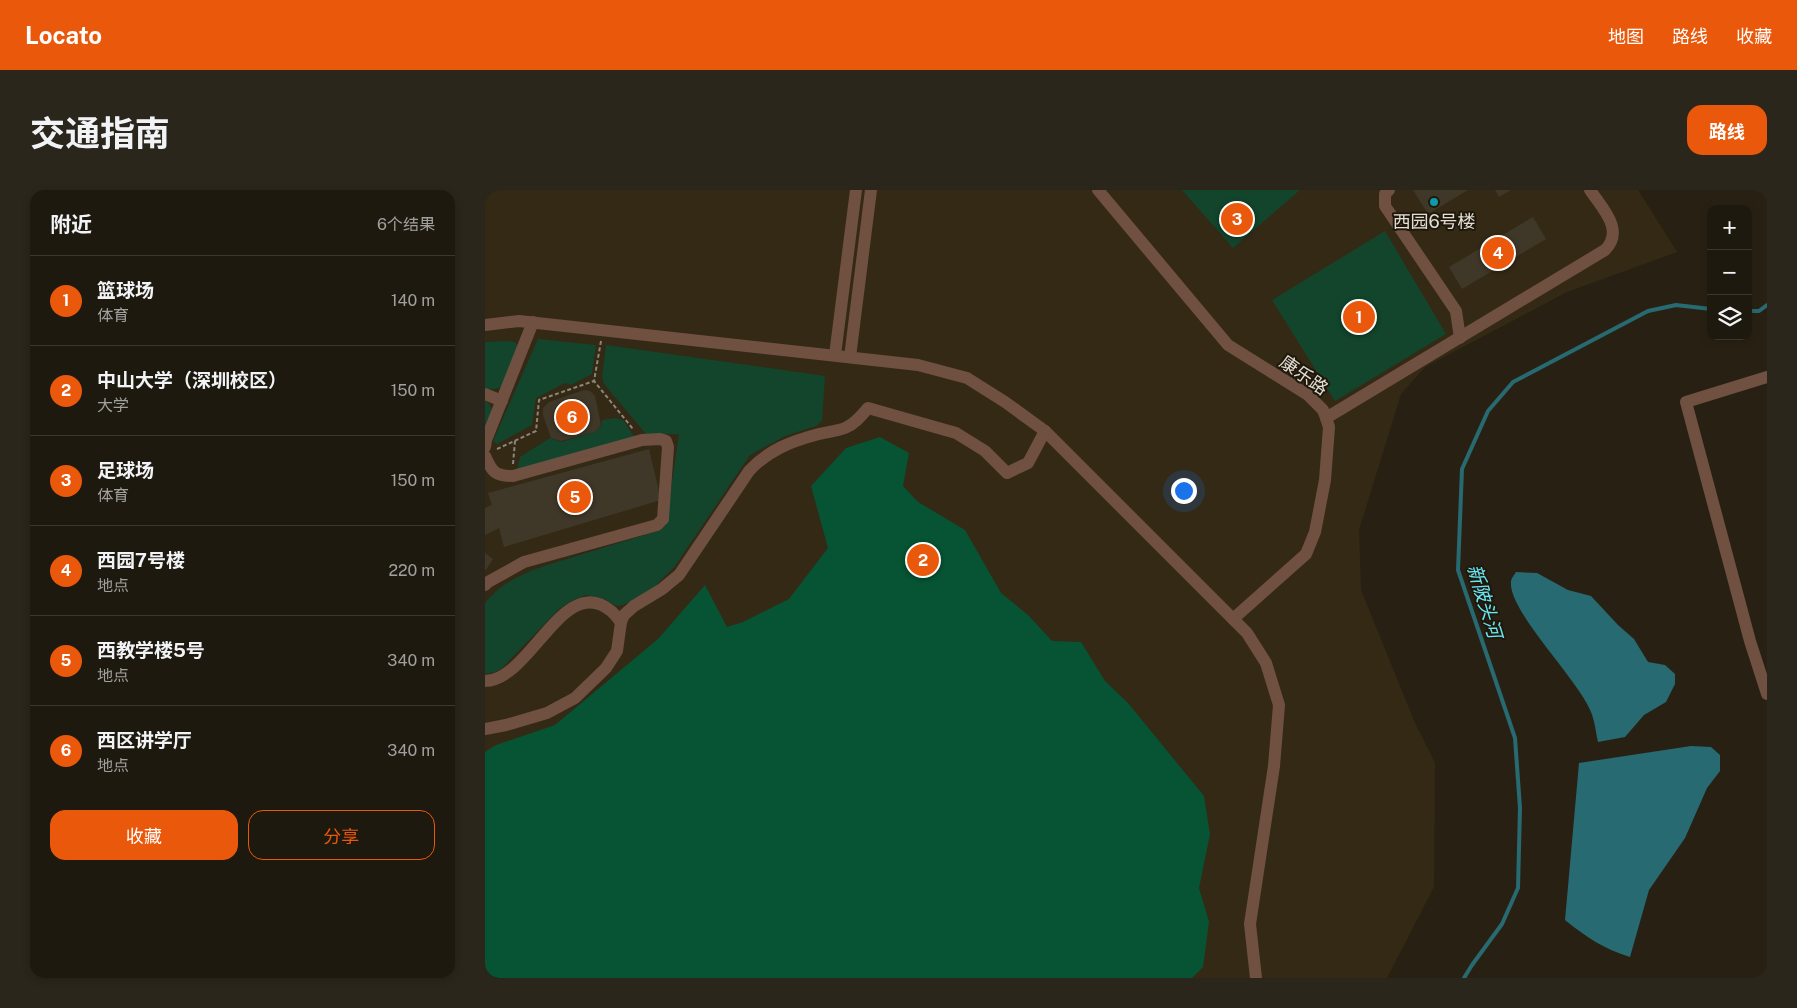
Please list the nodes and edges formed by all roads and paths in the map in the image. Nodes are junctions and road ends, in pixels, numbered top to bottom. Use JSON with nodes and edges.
{"nodes":[{"id":1,"x":856,"y":190,"type":"edge"},
{"id":2,"x":871,"y":190,"type":"edge"},
{"id":3,"x":1098,"y":190,"type":"edge"},
{"id":4,"x":1389,"y":190,"type":"edge"},
{"id":5,"x":1590,"y":190,"type":"edge"},
{"id":6,"x":533,"y":322,"type":"junction"},
{"id":7,"x":485,"y":325,"type":"edge"},
{"id":8,"x":1460,"y":338,"type":"junction"},
{"id":9,"x":602,"y":339,"type":"dead end"},
{"id":10,"x":835,"y":355,"type":"junction"},
{"id":11,"x":850,"y":356,"type":"junction"},
{"id":12,"x":1767,"y":377,"type":"edge"},
{"id":13,"x":594,"y":381,"type":"junction"},
{"id":14,"x":485,"y":394,"type":"edge"},
{"id":15,"x":502,"y":401,"type":"junction"},
{"id":16,"x":1327,"y":418,"type":"junction"},
{"id":17,"x":1045,"y":431,"type":"junction"},
{"id":18,"x":642,"y":440,"type":"junction"},
{"id":19,"x":515,"y":441,"type":"junction"},
{"id":20,"x":487,"y":452,"type":"edge"},
{"id":21,"x":513,"y":476,"type":"junction"},
{"id":22,"x":485,"y":585,"type":"edge"},
{"id":23,"x":1233,"y":619,"type":"junction"},
{"id":24,"x":621,"y":622,"type":"junction"},
{"id":25,"x":485,"y":681,"type":"edge"},
{"id":26,"x":1767,"y":694,"type":"edge"},
{"id":27,"x":485,"y":729,"type":"edge"},
{"id":28,"x":1256,"y":978,"type":"edge"}],
"edges":[{"from":1,"to":10,"type":"street"},
{"from":2,"to":11,"type":"street"},
{"from":3,"to":16,"type":"street","name":"康乐路"},
{"from":4,"to":8,"type":"street"},
{"from":5,"to":8,"type":"street"},
{"from":6,"to":7,"type":"street"},
{"from":6,"to":10,"type":"street"},
{"from":6,"to":15,"type":"street"},
{"from":8,"to":16,"type":"street"},
{"from":9,"to":13,"type":"path"},
{"from":10,"to":11,"type":"street"},
{"from":11,"to":17,"type":"street"},
{"from":12,"to":26,"type":"street"},
{"from":13,"to":18,"type":"path"},
{"from":13,"to":19,"type":"path"},
{"from":14,"to":15,"type":"street"},
{"from":15,"to":20,"type":"street"},
{"from":16,"to":23,"type":"street","name":"康乐路"},
{"from":17,"to":23,"type":"street"},
{"from":17,"to":24,"type":"street"},
{"from":18,"to":21,"type":"street"},
{"from":18,"to":22,"type":"street"},
{"from":19,"to":20,"type":"path"},
{"from":19,"to":21,"type":"path"},
{"from":20,"to":21,"type":"street"},
{"from":23,"to":28,"type":"street"},
{"from":24,"to":25,"type":"street"},
{"from":24,"to":27,"type":"street"}]}
